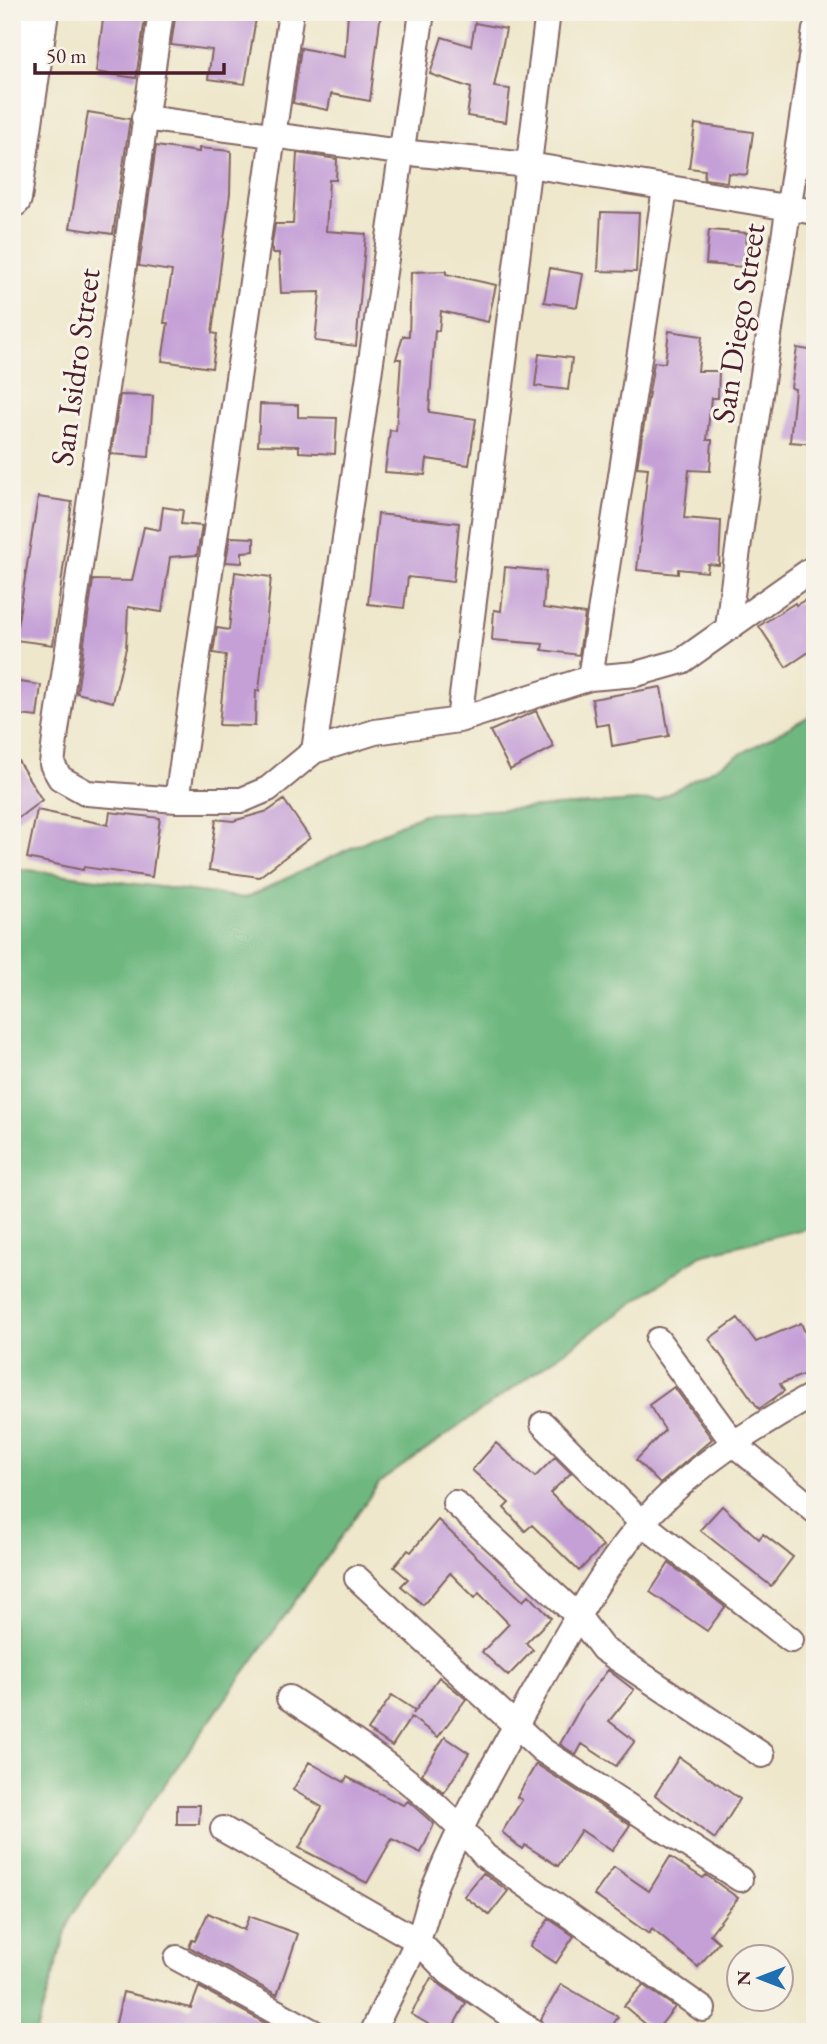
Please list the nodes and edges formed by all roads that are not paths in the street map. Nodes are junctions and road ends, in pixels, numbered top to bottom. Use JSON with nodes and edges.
{"nodes":[{"id":1,"x":39,"y":12,"type":"edge"},
{"id":2,"x":162,"y":12,"type":"edge"},
{"id":3,"x":290,"y":12,"type":"edge"},
{"id":4,"x":422,"y":12,"type":"edge"},
{"id":5,"x":548,"y":12,"type":"edge"},
{"id":6,"x":815,"y":30,"type":"edge"},
{"id":7,"x":144,"y":118,"type":"junction"},
{"id":8,"x":272,"y":134,"type":"junction"},
{"id":9,"x":400,"y":152,"type":"junction"},
{"id":10,"x":529,"y":165,"type":"junction"},
{"id":11,"x":665,"y":189,"type":"junction"},
{"id":12,"x":12,"y":198,"type":"edge"},
{"id":13,"x":791,"y":206,"type":"junction"},
{"id":14,"x":815,"y":212,"type":"edge"},
{"id":15,"x":815,"y":567,"type":"edge"},
{"id":16,"x":728,"y":628,"type":"junction"},
{"id":17,"x":590,"y":678,"type":"junction"},
{"id":18,"x":459,"y":720,"type":"junction"},
{"id":19,"x":314,"y":751,"type":"junction"},
{"id":20,"x":177,"y":800,"type":"junction"},
{"id":21,"x":658,"y":1340,"type":"dead end"},
{"id":22,"x":815,"y":1394,"type":"edge"},
{"id":23,"x":543,"y":1424,"type":"dead end"},
{"id":24,"x":736,"y":1445,"type":"junction"},
{"id":25,"x":455,"y":1503,"type":"dead end"},
{"id":26,"x":815,"y":1511,"type":"edge"},
{"id":27,"x":642,"y":1523,"type":"junction"},
{"id":28,"x":358,"y":1578,"type":"dead end"},
{"id":29,"x":578,"y":1616,"type":"junction"},
{"id":30,"x":791,"y":1640,"type":"dead end"},
{"id":31,"x":289,"y":1698,"type":"dead end"},
{"id":32,"x":517,"y":1724,"type":"junction"},
{"id":33,"x":762,"y":1755,"type":"dead end"},
{"id":34,"x":462,"y":1828,"type":"junction"},
{"id":35,"x":223,"y":1829,"type":"dead end"},
{"id":36,"x":740,"y":1879,"type":"dead end"},
{"id":37,"x":418,"y":1941,"type":"junction"},
{"id":38,"x":177,"y":1958,"type":"dead end"},
{"id":39,"x":703,"y":2009,"type":"dead end"},
{"id":40,"x":313,"y":2032,"type":"edge"},
{"id":41,"x":373,"y":2032,"type":"edge"},
{"id":42,"x":534,"y":2032,"type":"edge"}],
"edges":[{"from":1,"to":12,"type":"main road"},
{"from":2,"to":7,"type":"street","name":"San Isidro Street"},
{"from":3,"to":8,"type":"street"},
{"from":4,"to":9,"type":"street"},
{"from":5,"to":10,"type":"street"},
{"from":6,"to":13,"type":"street","name":"San Diego Street"},
{"from":7,"to":8,"type":"street"},
{"from":7,"to":20,"type":"street","name":"San Isidro Street"},
{"from":8,"to":9,"type":"street"},
{"from":8,"to":20,"type":"street"},
{"from":9,"to":10,"type":"street"},
{"from":9,"to":19,"type":"street"},
{"from":10,"to":11,"type":"street"},
{"from":10,"to":18,"type":"street"},
{"from":11,"to":13,"type":"street"},
{"from":11,"to":17,"type":"street"},
{"from":13,"to":14,"type":"street"},
{"from":13,"to":16,"type":"street","name":"San Diego Street"},
{"from":15,"to":16,"type":"street"},
{"from":16,"to":17,"type":"street"},
{"from":17,"to":18,"type":"street"},
{"from":18,"to":19,"type":"street"},
{"from":19,"to":20,"type":"street","name":"San Isidro Street"},
{"from":21,"to":24,"type":"street"},
{"from":22,"to":24,"type":"street"},
{"from":23,"to":27,"type":"street"},
{"from":24,"to":26,"type":"street"},
{"from":24,"to":27,"type":"street"},
{"from":25,"to":29,"type":"street"},
{"from":27,"to":29,"type":"street"},
{"from":27,"to":30,"type":"street"},
{"from":28,"to":32,"type":"street"},
{"from":29,"to":32,"type":"street"},
{"from":29,"to":33,"type":"street"},
{"from":31,"to":34,"type":"street"},
{"from":32,"to":34,"type":"street"},
{"from":32,"to":36,"type":"street"},
{"from":34,"to":37,"type":"street"},
{"from":34,"to":39,"type":"street"},
{"from":35,"to":37,"type":"street"},
{"from":37,"to":41,"type":"street"},
{"from":37,"to":42,"type":"street"},
{"from":38,"to":40,"type":"street"}]}
